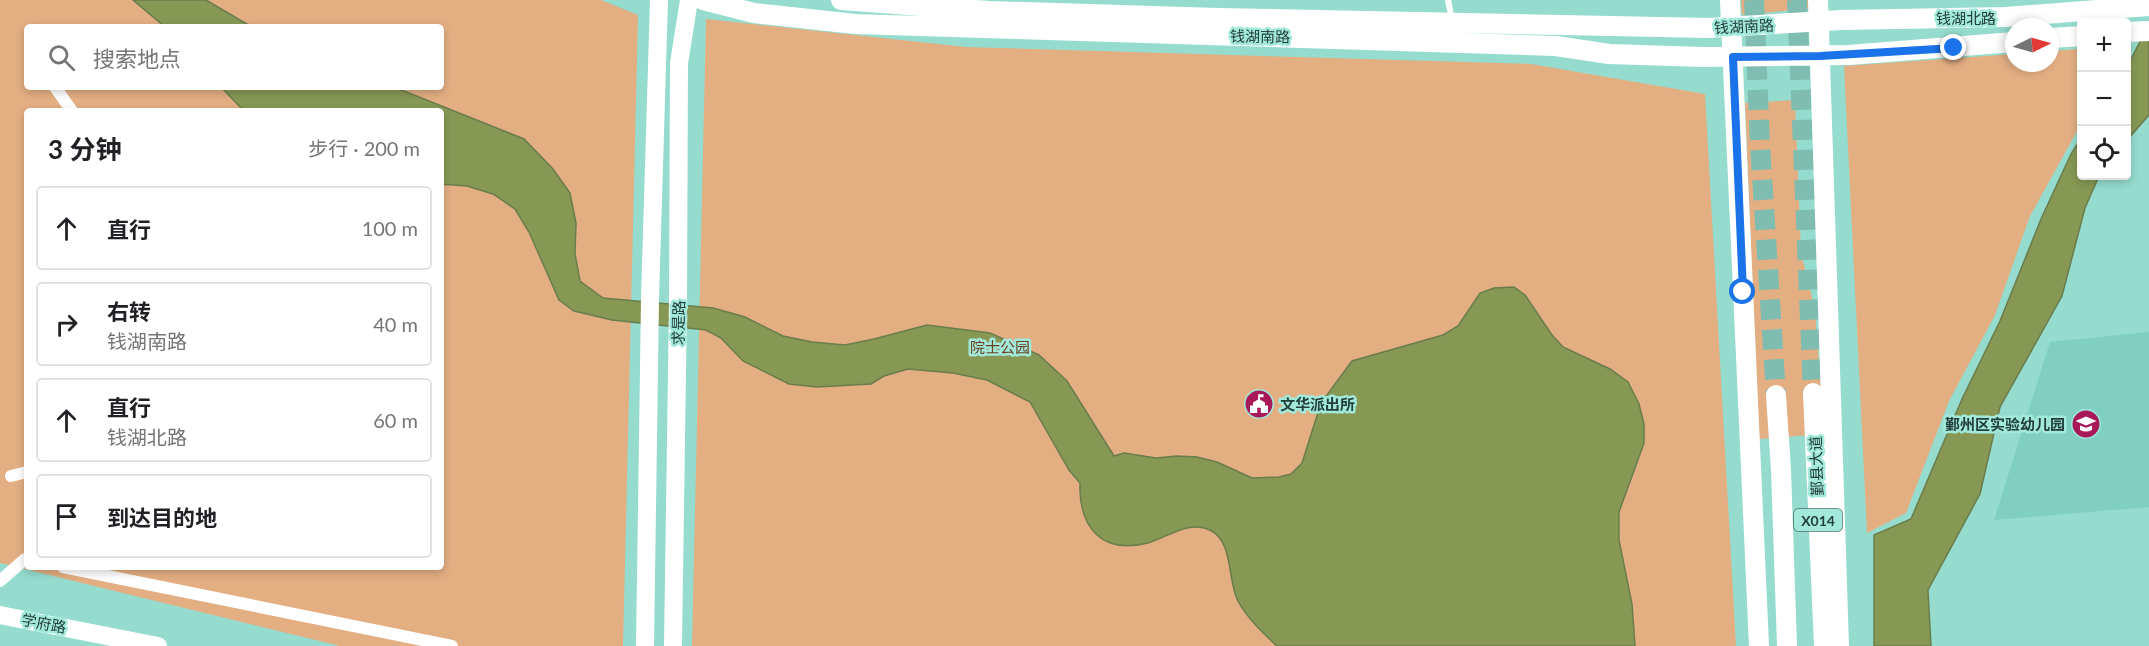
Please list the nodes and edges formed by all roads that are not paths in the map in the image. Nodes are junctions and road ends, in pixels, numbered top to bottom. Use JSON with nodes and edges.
{"nodes":[{"id":1,"x":659,"y":0,"type":"edge"},
{"id":2,"x":689,"y":0,"type":"edge"},
{"id":3,"x":703,"y":0,"type":"edge"},
{"id":4,"x":841,"y":0,"type":"edge"},
{"id":5,"x":1448,"y":0,"type":"edge"},
{"id":6,"x":1730,"y":0,"type":"edge"},
{"id":7,"x":1818,"y":0,"type":"edge"},
{"id":8,"x":2148,"y":6,"type":"edge"},
{"id":9,"x":1819,"y":22,"type":"junction"},
{"id":10,"x":1452,"y":23,"type":"junction"},
{"id":11,"x":1731,"y":27,"type":"junction"},
{"id":12,"x":2148,"y":31,"type":"edge"},
{"id":13,"x":2131,"y":32,"type":"edge"},
{"id":14,"x":2077,"y":36,"type":"edge"},
{"id":15,"x":2059,"y":37,"type":"edge"},
{"id":16,"x":2005,"y":43,"type":"edge"},
{"id":17,"x":1820,"y":56,"type":"junction"},
{"id":18,"x":1733,"y":57,"type":"junction"},
{"id":19,"x":57,"y":90,"type":"edge"},
{"id":20,"x":70,"y":108,"type":"edge"},
{"id":21,"x":1813,"y":393,"type":"tunnel mouth"},
{"id":22,"x":1776,"y":395,"type":"tunnel mouth"},
{"id":23,"x":24,"y":473,"type":"edge"},
{"id":24,"x":11,"y":476,"type":"dead end"},
{"id":25,"x":24,"y":560,"type":"edge"},
{"id":26,"x":78,"y":570,"type":"edge"},
{"id":27,"x":0,"y":581,"type":"edge"},
{"id":28,"x":0,"y":615,"type":"edge"},
{"id":29,"x":158,"y":646,"type":"edge"},
{"id":30,"x":452,"y":646,"type":"edge"},
{"id":31,"x":645,"y":646,"type":"edge"},
{"id":32,"x":673,"y":646,"type":"edge"},
{"id":33,"x":1759,"y":646,"type":"edge"},
{"id":34,"x":1787,"y":646,"type":"edge"},
{"id":35,"x":1824,"y":646,"type":"edge"},
{"id":36,"x":1839,"y":646,"type":"edge"}],
"edges":[{"from":1,"to":31,"type":"street","name":"求是路"},
{"from":2,"to":32,"type":"street","name":"求是路"},
{"from":3,"to":18,"type":"main road","name":"钱湖南路"},
{"from":4,"to":10,"type":"main road","name":"钱湖南路"},
{"from":5,"to":10,"type":"lane"},
{"from":6,"to":11,"type":"main road"},
{"from":7,"to":9,"type":"main road"},
{"from":8,"to":9,"type":"main road","name":"钱湖北路"},
{"from":9,"to":11,"type":"main road","name":"钱湖南路"},
{"from":9,"to":17,"type":"main road"},
{"from":10,"to":11,"type":"main road","name":"钱湖南路"},
{"from":11,"to":18,"type":"main road"},
{"from":12,"to":13,"type":"main road"},
{"from":14,"to":15,"type":"main road"},
{"from":16,"to":17,"type":"main road","name":"钱湖北路"},
{"from":17,"to":18,"type":"main road","name":"钱湖南路"},
{"from":17,"to":36,"type":"main road"},
{"from":18,"to":33,"type":"main road"},
{"from":19,"to":20,"type":"street"},
{"from":21,"to":35,"type":"main road","name":"鄞县大道","number":"X014"},
{"from":22,"to":34,"type":"main road","number":"X014"},
{"from":23,"to":24,"type":"street"},
{"from":25,"to":27,"type":"street"},
{"from":26,"to":30,"type":"street"},
{"from":28,"to":29,"type":"street","name":"学府路"}]}
